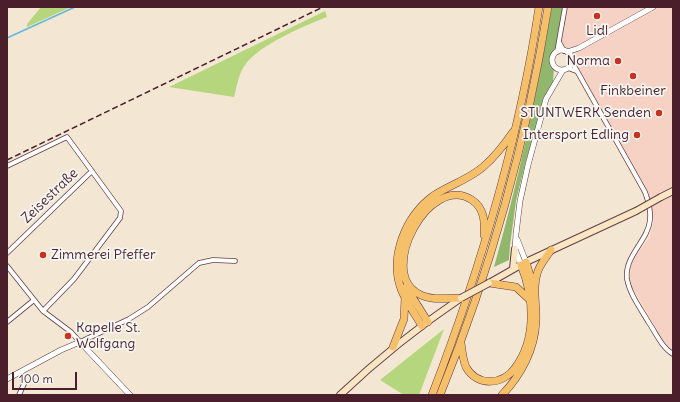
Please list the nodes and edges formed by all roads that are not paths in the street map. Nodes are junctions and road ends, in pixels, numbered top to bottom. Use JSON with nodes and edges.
{"nodes":[{"id":1,"x":539,"y":7,"type":"edge"},
{"id":2,"x":548,"y":7,"type":"edge"},
{"id":3,"x":566,"y":7,"type":"edge"},
{"id":4,"x":653,"y":7,"type":"edge"},
{"id":5,"x":559,"y":42,"type":"junction"},
{"id":6,"x":579,"y":48,"type":"junction"},
{"id":7,"x":565,"y":51,"type":"junction"},
{"id":8,"x":557,"y":52,"type":"junction"},
{"id":9,"x":571,"y":60,"type":"junction"},
{"id":10,"x":556,"y":68,"type":"junction"},
{"id":11,"x":565,"y":69,"type":"junction"},
{"id":12,"x":576,"y":71,"type":"junction"},
{"id":13,"x":555,"y":83,"type":"junction"},
{"id":14,"x":515,"y":129,"type":"junction"},
{"id":15,"x":7,"y":166,"type":"edge"},
{"id":16,"x":92,"y":171,"type":"junction"},
{"id":17,"x":673,"y":191,"type":"edge"},
{"id":18,"x":516,"y":234,"type":"junction"},
{"id":19,"x":484,"y":247,"type":"junction"},
{"id":20,"x":515,"y":249,"type":"junction"},
{"id":21,"x":551,"y":250,"type":"junction"},
{"id":22,"x":7,"y":253,"type":"edge"},
{"id":23,"x":235,"y":261,"type":"dead end"},
{"id":24,"x":524,"y":264,"type":"junction"},
{"id":25,"x":7,"y":266,"type":"edge"},
{"id":26,"x":513,"y":269,"type":"junction"},
{"id":27,"x":406,"y":282,"type":"junction"},
{"id":28,"x":494,"y":282,"type":"junction"},
{"id":29,"x":405,"y":297,"type":"junction"},
{"id":30,"x":532,"y":297,"type":"junction"},
{"id":31,"x":461,"y":298,"type":"junction"},
{"id":32,"x":34,"y":300,"type":"junction"},
{"id":33,"x":43,"y":311,"type":"junction"},
{"id":34,"x":7,"y":322,"type":"edge"},
{"id":35,"x":425,"y":324,"type":"junction"},
{"id":36,"x":461,"y":341,"type":"junction"},
{"id":37,"x":80,"y":342,"type":"junction"},
{"id":38,"x":393,"y":347,"type":"junction"},
{"id":39,"x":673,"y":354,"type":"edge"},
{"id":40,"x":20,"y":372,"type":"junction"},
{"id":41,"x":7,"y":379,"type":"edge"},
{"id":42,"x":19,"y":395,"type":"edge"},
{"id":43,"x":130,"y":395,"type":"edge"},
{"id":44,"x":340,"y":395,"type":"edge"},
{"id":45,"x":432,"y":395,"type":"edge"},
{"id":46,"x":440,"y":395,"type":"edge"},
{"id":47,"x":502,"y":395,"type":"edge"}],
"edges":[{"from":1,"to":14,"type":"highway"},
{"from":2,"to":36,"type":"highway"},
{"from":3,"to":5,"type":"street"},
{"from":4,"to":6,"type":"street"},
{"from":5,"to":7,"type":"street"},
{"from":5,"to":8,"type":"street"},
{"from":6,"to":7,"type":"street"},
{"from":6,"to":9,"type":"street"},
{"from":7,"to":8,"type":"street"},
{"from":7,"to":9,"type":"street"},
{"from":8,"to":10,"type":"street"},
{"from":9,"to":11,"type":"street"},
{"from":9,"to":12,"type":"street"},
{"from":10,"to":11,"type":"street"},
{"from":10,"to":13,"type":"street"},
{"from":11,"to":12,"type":"street"},
{"from":11,"to":13,"type":"street"},
{"from":12,"to":39,"type":"street"},
{"from":13,"to":18,"type":"street"},
{"from":14,"to":19,"type":"highway"},
{"from":14,"to":29,"type":"highway"},
{"from":15,"to":16,"type":"street"},
{"from":16,"to":22,"type":"street","name":"Zeisestraße"},
{"from":16,"to":33,"type":"street"},
{"from":17,"to":21,"type":"main road","bridge":true},
{"from":18,"to":20,"type":"street"},
{"from":18,"to":24,"type":"street"},
{"from":19,"to":27,"type":"highway"},
{"from":19,"to":45,"type":"highway"},
{"from":20,"to":24,"type":"street"},
{"from":20,"to":26,"type":"main road"},
{"from":21,"to":24,"type":"main road"},
{"from":21,"to":30,"type":"highway"},
{"from":23,"to":37,"type":"street"},
{"from":24,"to":26,"type":"main road"},
{"from":24,"to":30,"type":"highway"},
{"from":25,"to":32,"type":"street"},
{"from":26,"to":28,"type":"main road"},
{"from":27,"to":31,"type":"highway"},
{"from":27,"to":35,"type":"highway"},
{"from":28,"to":30,"type":"highway"},
{"from":28,"to":31,"type":"main road","bridge":true},
{"from":29,"to":35,"type":"highway"},
{"from":29,"to":38,"type":"highway"},
{"from":30,"to":36,"type":"highway"},
{"from":30,"to":47,"type":"highway"},
{"from":31,"to":35,"type":"main road"},
{"from":32,"to":33,"type":"street"},
{"from":32,"to":34,"type":"street"},
{"from":33,"to":37,"type":"street"},
{"from":35,"to":38,"type":"main road"},
{"from":36,"to":46,"type":"highway"},
{"from":37,"to":40,"type":"street"},
{"from":37,"to":43,"type":"street"},
{"from":38,"to":44,"type":"main road"},
{"from":40,"to":41,"type":"street"},
{"from":40,"to":42,"type":"street"}]}
